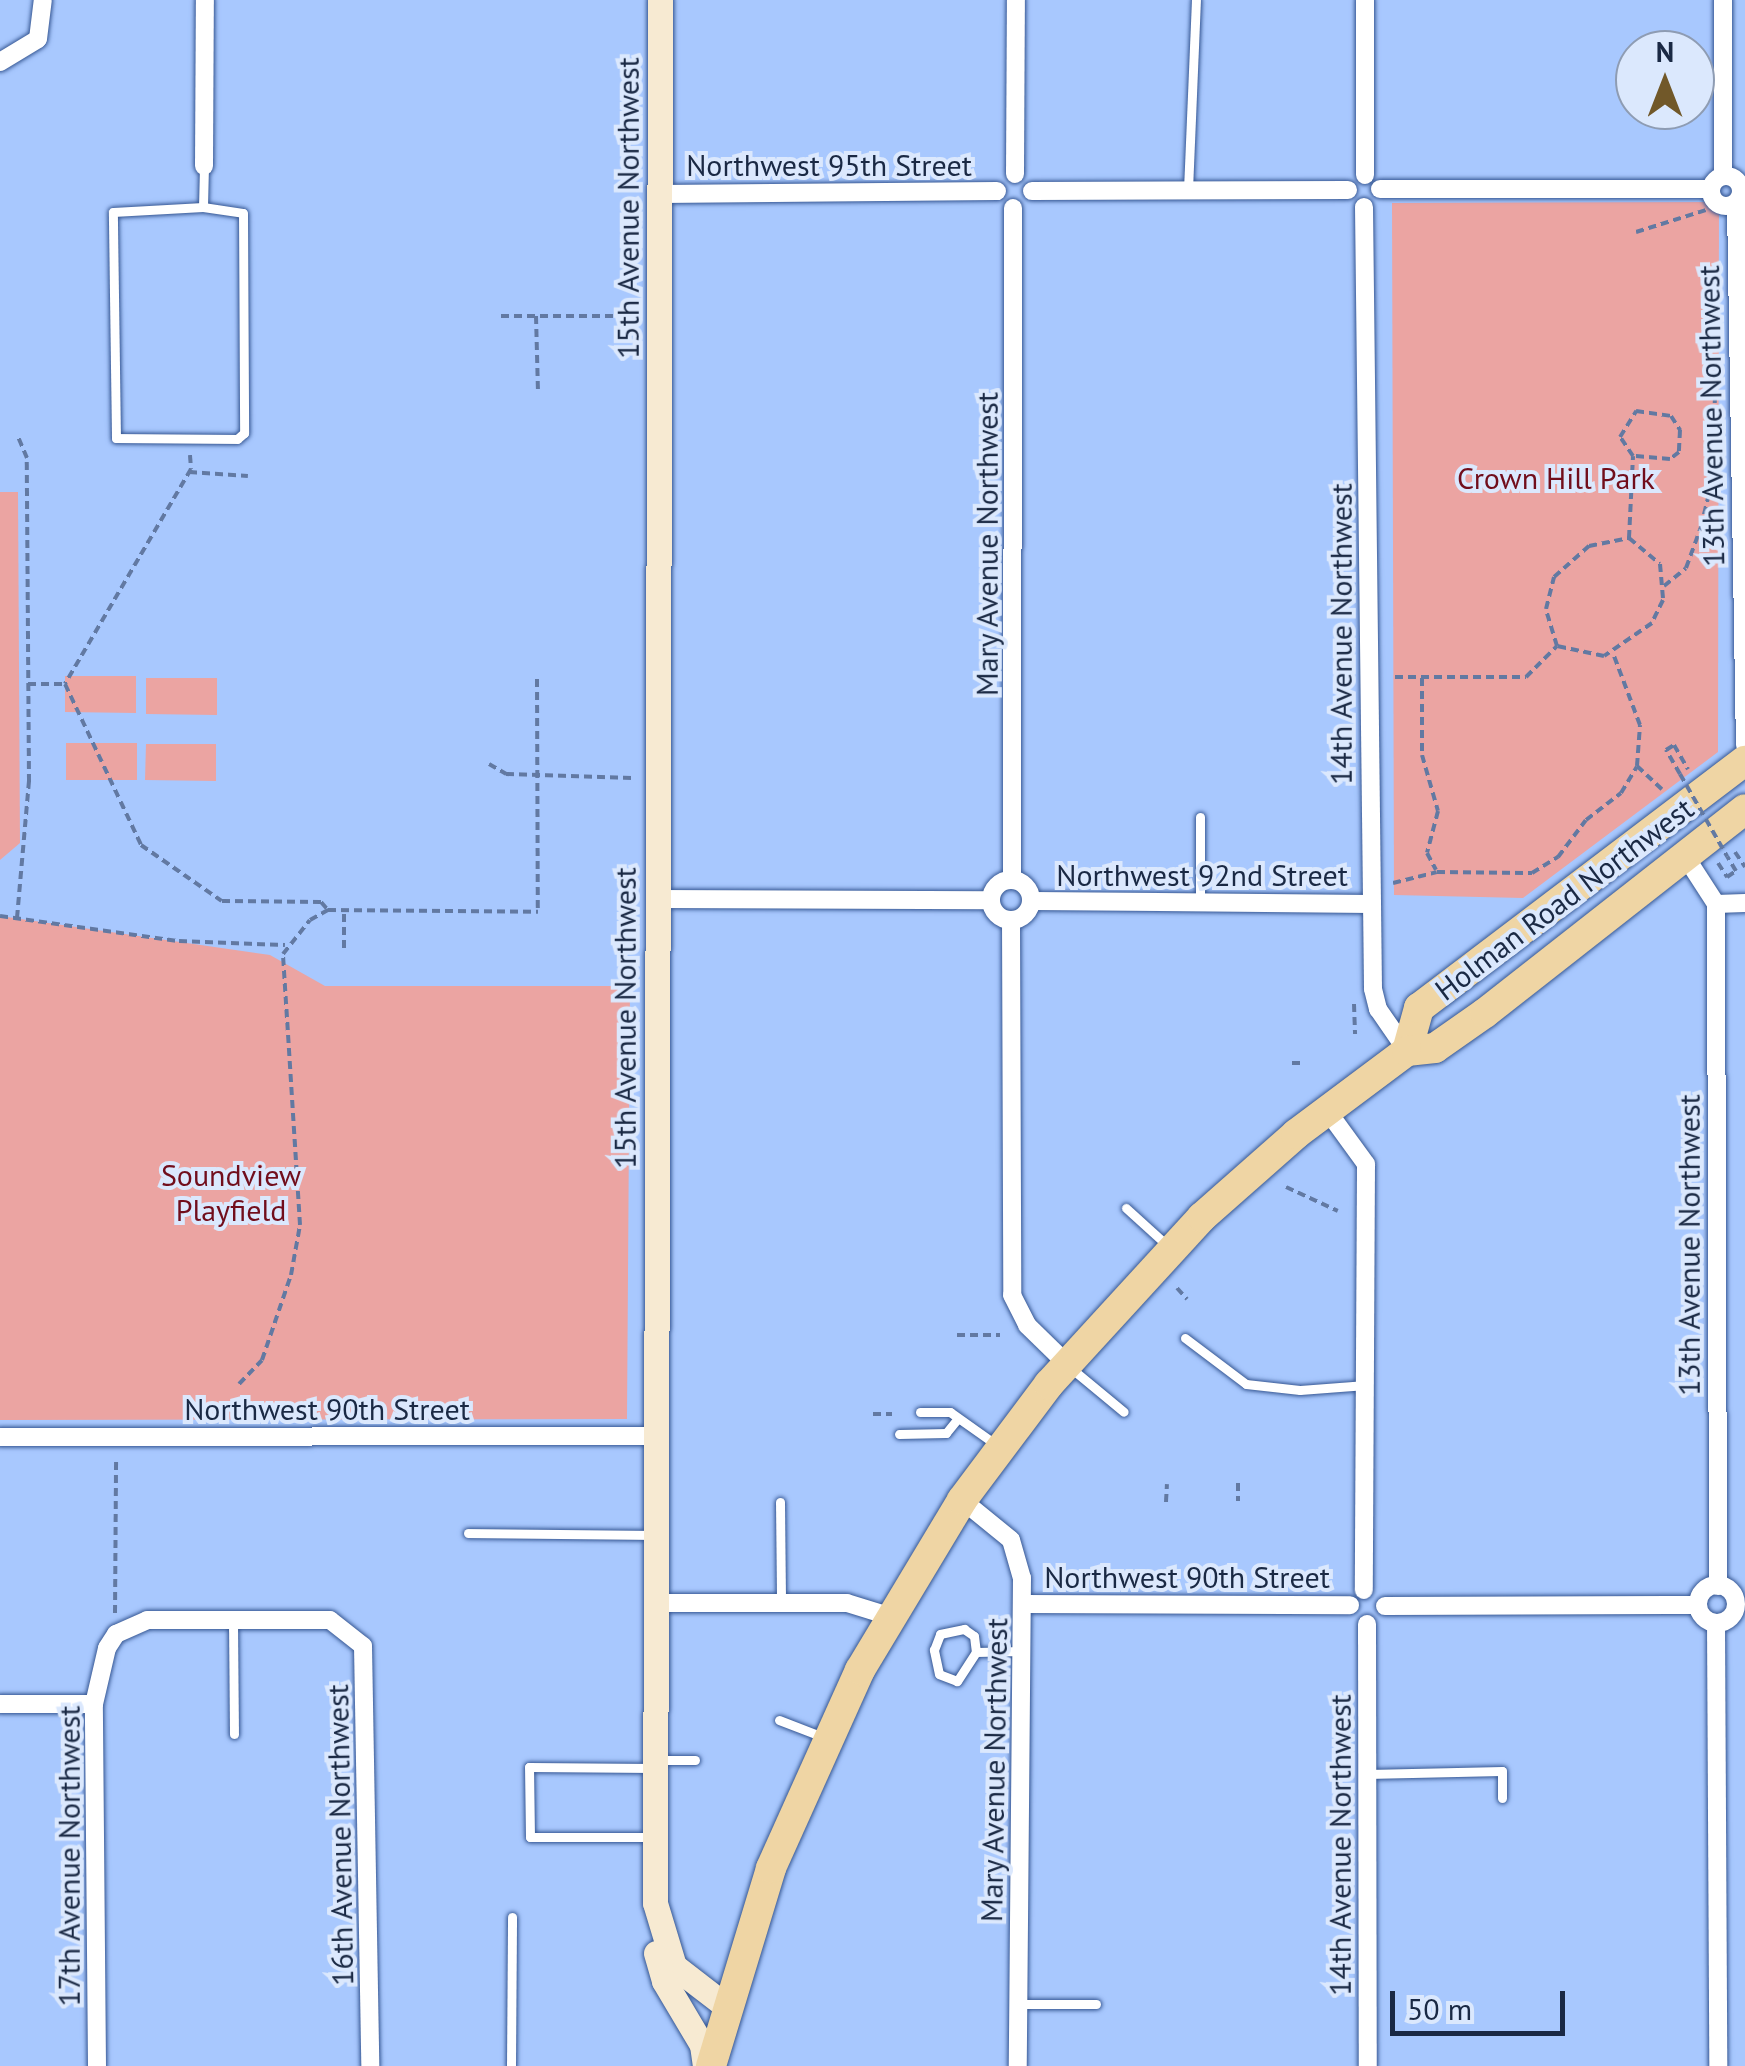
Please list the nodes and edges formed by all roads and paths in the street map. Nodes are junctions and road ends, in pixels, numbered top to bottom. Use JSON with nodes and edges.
{"nodes":[{"id":1,"x":43,"y":0,"type":"edge"},
{"id":2,"x":205,"y":0,"type":"edge"},
{"id":3,"x":660,"y":0,"type":"edge"},
{"id":4,"x":1016,"y":0,"type":"edge"},
{"id":5,"x":1196,"y":0,"type":"edge"},
{"id":6,"x":1365,"y":0,"type":"edge"},
{"id":7,"x":1723,"y":0,"type":"edge"},
{"id":8,"x":0,"y":62,"type":"edge"},
{"id":9,"x":204,"y":166,"type":"joint"},
{"id":10,"x":1015,"y":174,"type":"junction"},
{"id":11,"x":1364,"y":176,"type":"junction"},
{"id":12,"x":1716,"y":182,"type":"junction"},
{"id":13,"x":1188,"y":190,"type":"junction"},
{"id":14,"x":1348,"y":190,"type":"junction"},
{"id":15,"x":1380,"y":190,"type":"junction"},
{"id":16,"x":997,"y":191,"type":"junction"},
{"id":17,"x":1032,"y":192,"type":"junction"},
{"id":18,"x":661,"y":194,"type":"junction"},
{"id":19,"x":1741,"y":197,"type":"edge"},
{"id":20,"x":203,"y":207,"type":"junction"},
{"id":21,"x":1364,"y":207,"type":"junction"},
{"id":22,"x":1014,"y":208,"type":"junction"},
{"id":23,"x":1715,"y":210,"type":"dead end"},
{"id":24,"x":1636,"y":232,"type":"dead end"},
{"id":25,"x":501,"y":316,"type":"dead end"},
{"id":26,"x":536,"y":316,"type":"junction"},
{"id":27,"x":632,"y":316,"type":"dead end"},
{"id":28,"x":1716,"y":350,"type":"dead end"},
{"id":29,"x":538,"y":390,"type":"dead end"},
{"id":30,"x":18,"y":436,"type":"dead end"},
{"id":31,"x":1633,"y":456,"type":"junction"},
{"id":32,"x":248,"y":476,"type":"dead end"},
{"id":33,"x":1630,"y":538,"type":"junction"},
{"id":34,"x":1664,"y":586,"type":"junction"},
{"id":35,"x":1556,"y":646,"type":"junction"},
{"id":36,"x":1613,"y":652,"type":"junction"},
{"id":37,"x":1395,"y":677,"type":"dead end"},
{"id":38,"x":1422,"y":678,"type":"junction"},
{"id":39,"x":537,"y":679,"type":"dead end"},
{"id":40,"x":28,"y":684,"type":"junction"},
{"id":41,"x":65,"y":684,"type":"junction"},
{"id":42,"x":1745,"y":746,"type":"edge"},
{"id":43,"x":1745,"y":761,"type":"edge"},
{"id":44,"x":490,"y":764,"type":"dead end"},
{"id":45,"x":1636,"y":766,"type":"junction"},
{"id":46,"x":1692,"y":775,"type":"dead end"},
{"id":47,"x":538,"y":777,"type":"junction"},
{"id":48,"x":632,"y":778,"type":"dead end"},
{"id":49,"x":1671,"y":790,"type":"dead end"},
{"id":50,"x":1745,"y":809,"type":"edge"},
{"id":51,"x":1200,"y":817,"type":"dead end"},
{"id":52,"x":1733,"y":848,"type":"dead end"},
{"id":53,"x":1685,"y":856,"type":"junction"},
{"id":54,"x":1716,"y":859,"type":"dead end"},
{"id":55,"x":1745,"y":867,"type":"edge"},
{"id":56,"x":1437,"y":872,"type":"junction"},
{"id":57,"x":1012,"y":880,"type":"junction"},
{"id":58,"x":1396,"y":880,"type":"dead end"},
{"id":59,"x":658,"y":899,"type":"junction"},
{"id":60,"x":991,"y":900,"type":"junction"},
{"id":61,"x":1032,"y":901,"type":"junction"},
{"id":62,"x":1200,"y":902,"type":"junction"},
{"id":63,"x":1371,"y":904,"type":"junction"},
{"id":64,"x":1716,"y":904,"type":"junction"},
{"id":65,"x":1745,"y":904,"type":"edge"},
{"id":66,"x":327,"y":907,"type":"junction"},
{"id":67,"x":344,"y":910,"type":"junction"},
{"id":68,"x":0,"y":916,"type":"edge"},
{"id":69,"x":17,"y":918,"type":"junction"},
{"id":70,"x":1011,"y":920,"type":"junction"},
{"id":71,"x":285,"y":945,"type":"junction"},
{"id":72,"x":344,"y":948,"type":"dead end"},
{"id":73,"x":1407,"y":1052,"type":"junction"},
{"id":74,"x":1292,"y":1063,"type":"dead end"},
{"id":75,"x":1302,"y":1063,"type":"dead end"},
{"id":76,"x":1326,"y":1109,"type":"junction"},
{"id":77,"x":1286,"y":1187,"type":"dead end"},
{"id":78,"x":1126,"y":1208,"type":"dead end"},
{"id":79,"x":1338,"y":1211,"type":"dead end"},
{"id":80,"x":1171,"y":1249,"type":"junction"},
{"id":81,"x":1177,"y":1288,"type":"dead end"},
{"id":82,"x":1187,"y":1298,"type":"dead end"},
{"id":83,"x":1000,"y":1335,"type":"dead end"},
{"id":84,"x":957,"y":1336,"type":"dead end"},
{"id":85,"x":1185,"y":1338,"type":"dead end"},
{"id":86,"x":1066,"y":1364,"type":"junction"},
{"id":87,"x":239,"y":1384,"type":"dead end"},
{"id":88,"x":1366,"y":1385,"type":"junction"},
{"id":89,"x":920,"y":1412,"type":"dead end"},
{"id":90,"x":1124,"y":1412,"type":"dead end"},
{"id":91,"x":874,"y":1414,"type":"dead end"},
{"id":92,"x":892,"y":1414,"type":"dead end"},
{"id":93,"x":958,"y":1418,"type":"junction"},
{"id":94,"x":899,"y":1434,"type":"dead end"},
{"id":95,"x":655,"y":1436,"type":"junction"},
{"id":96,"x":0,"y":1437,"type":"edge"},
{"id":97,"x":1000,"y":1448,"type":"junction"},
{"id":98,"x":114,"y":1465,"type":"dead end"},
{"id":99,"x":1166,"y":1484,"type":"dead end"},
{"id":100,"x":1238,"y":1484,"type":"dead end"},
{"id":101,"x":962,"y":1500,"type":"junction"},
{"id":102,"x":1238,"y":1501,"type":"dead end"},
{"id":103,"x":780,"y":1502,"type":"dead end"},
{"id":104,"x":1166,"y":1502,"type":"dead end"},
{"id":105,"x":468,"y":1533,"type":"dead end"},
{"id":106,"x":655,"y":1535,"type":"junction"},
{"id":107,"x":1718,"y":1586,"type":"junction"},
{"id":108,"x":1364,"y":1590,"type":"junction"},
{"id":109,"x":655,"y":1603,"type":"junction"},
{"id":110,"x":781,"y":1603,"type":"junction"},
{"id":111,"x":1024,"y":1604,"type":"junction"},
{"id":112,"x":1698,"y":1605,"type":"junction"},
{"id":113,"x":1740,"y":1605,"type":"edge"},
{"id":114,"x":1350,"y":1606,"type":"junction"},
{"id":115,"x":1384,"y":1606,"type":"junction"},
{"id":116,"x":889,"y":1616,"type":"junction"},
{"id":117,"x":233,"y":1620,"type":"junction"},
{"id":118,"x":1716,"y":1623,"type":"junction"},
{"id":119,"x":1368,"y":1624,"type":"junction"},
{"id":120,"x":111,"y":1641,"type":"junction"},
{"id":121,"x":1024,"y":1651,"type":"junction"},
{"id":122,"x":976,"y":1652,"type":"junction"},
{"id":123,"x":0,"y":1704,"type":"edge"},
{"id":124,"x":94,"y":1704,"type":"junction"},
{"id":125,"x":779,"y":1720,"type":"dead end"},
{"id":126,"x":234,"y":1734,"type":"dead end"},
{"id":127,"x":827,"y":1738,"type":"junction"},
{"id":128,"x":695,"y":1760,"type":"dead end"},
{"id":129,"x":656,"y":1764,"type":"junction"},
{"id":130,"x":1368,"y":1774,"type":"junction"},
{"id":131,"x":1502,"y":1798,"type":"dead end"},
{"id":132,"x":655,"y":1836,"type":"junction"},
{"id":133,"x":655,"y":1903,"type":"junction"},
{"id":134,"x":512,"y":1917,"type":"dead end"},
{"id":135,"x":1019,"y":2004,"type":"junction"},
{"id":136,"x":1096,"y":2004,"type":"dead end"},
{"id":137,"x":727,"y":2008,"type":"junction"},
{"id":138,"x":97,"y":2066,"type":"edge"},
{"id":139,"x":370,"y":2066,"type":"edge"},
{"id":140,"x":511,"y":2066,"type":"edge"},
{"id":141,"x":708,"y":2066,"type":"edge"},
{"id":142,"x":1018,"y":2066,"type":"edge"},
{"id":143,"x":1368,"y":2066,"type":"edge"},
{"id":144,"x":1718,"y":2066,"type":"edge"}],
"edges":[{"from":1,"to":8,"type":"street"},
{"from":2,"to":9,"type":"street"},
{"from":3,"to":18,"type":"main road","name":"15th Avenue Northwest"},
{"from":4,"to":10,"type":"street"},
{"from":5,"to":13,"type":"lane"},
{"from":6,"to":11,"type":"street"},
{"from":7,"to":12,"type":"street"},
{"from":9,"to":20,"type":"lane"},
{"from":10,"to":16,"type":"street"},
{"from":10,"to":17,"type":"street"},
{"from":11,"to":14,"type":"street"},
{"from":11,"to":15,"type":"street"},
{"from":12,"to":15,"type":"street"},
{"from":12,"to":19,"type":"street"},
{"from":12,"to":19,"type":"street"},
{"from":13,"to":14,"type":"street"},
{"from":13,"to":17,"type":"street"},
{"from":14,"to":21,"type":"street"},
{"from":15,"to":21,"type":"street"},
{"from":16,"to":18,"type":"street","name":"Northwest 95th Street"},
{"from":16,"to":22,"type":"street"},
{"from":17,"to":22,"type":"street"},
{"from":18,"to":59,"type":"main road","name":"15th Avenue Northwest"},
{"from":19,"to":42,"type":"street","name":"13th Avenue Northwest"},
{"from":20,"to":20,"type":"lane"},
{"from":21,"to":63,"type":"street","name":"14th Avenue Northwest"},
{"from":22,"to":57,"type":"street","name":"Mary Avenue Northwest"},
{"from":23,"to":24,"type":"path"},
{"from":25,"to":26,"type":"path"},
{"from":26,"to":27,"type":"path"},
{"from":26,"to":29,"type":"path"},
{"from":28,"to":34,"type":"path"},
{"from":30,"to":40,"type":"path"},
{"from":31,"to":31,"type":"path"},
{"from":31,"to":33,"type":"path"},
{"from":32,"to":41,"type":"path"},
{"from":33,"to":34,"type":"path"},
{"from":33,"to":35,"type":"path"},
{"from":34,"to":36,"type":"path"},
{"from":35,"to":36,"type":"path"},
{"from":35,"to":38,"type":"path"},
{"from":36,"to":45,"type":"path"},
{"from":37,"to":38,"type":"path"},
{"from":38,"to":56,"type":"path"},
{"from":39,"to":47,"type":"path"},
{"from":40,"to":41,"type":"path"},
{"from":40,"to":69,"type":"path"},
{"from":41,"to":66,"type":"path"},
{"from":43,"to":73,"type":"main road","name":"Holman Road Northwest"},
{"from":44,"to":47,"type":"path"},
{"from":45,"to":49,"type":"path"},
{"from":45,"to":56,"type":"path"},
{"from":46,"to":54,"type":"path","bridge":true},
{"from":47,"to":48,"type":"path"},
{"from":47,"to":67,"type":"path"},
{"from":50,"to":53,"type":"main road","name":"Holman Road Northwest"},
{"from":51,"to":62,"type":"lane"},
{"from":52,"to":55,"type":"path"},
{"from":53,"to":64,"type":"street"},
{"from":53,"to":73,"type":"main road","name":"Holman Road Northwest"},
{"from":56,"to":58,"type":"path"},
{"from":57,"to":60,"type":"street"},
{"from":57,"to":61,"type":"street"},
{"from":59,"to":60,"type":"street"},
{"from":59,"to":95,"type":"main road","name":"15th Avenue Northwest"},
{"from":60,"to":70,"type":"street"},
{"from":61,"to":62,"type":"street","name":"Northwest 92nd Street"},
{"from":61,"to":70,"type":"street"},
{"from":62,"to":63,"type":"street","name":"Northwest 92nd Street"},
{"from":63,"to":73,"type":"street","name":"14th Avenue Northwest"},
{"from":64,"to":65,"type":"street"},
{"from":64,"to":107,"type":"street","name":"13th Avenue Northwest"},
{"from":66,"to":67,"type":"path"},
{"from":66,"to":71,"type":"path"},
{"from":67,"to":72,"type":"path"},
{"from":68,"to":69,"type":"path"},
{"from":69,"to":71,"type":"path"},
{"from":70,"to":86,"type":"street"},
{"from":71,"to":87,"type":"path"},
{"from":73,"to":76,"type":"main road","name":"Holman Road Northwest"},
{"from":74,"to":75,"type":"path"},
{"from":76,"to":80,"type":"main road","name":"Holman Road Northwest"},
{"from":76,"to":88,"type":"street"},
{"from":77,"to":79,"type":"path"},
{"from":78,"to":80,"type":"lane"},
{"from":80,"to":86,"type":"main road","name":"Holman Road Northwest"},
{"from":81,"to":82,"type":"path"},
{"from":83,"to":84,"type":"path"},
{"from":85,"to":88,"type":"lane"},
{"from":86,"to":90,"type":"lane"},
{"from":86,"to":97,"type":"main road","name":"Holman Road Northwest"},
{"from":88,"to":108,"type":"street"},
{"from":89,"to":93,"type":"lane"},
{"from":91,"to":92,"type":"path"},
{"from":93,"to":94,"type":"lane"},
{"from":93,"to":97,"type":"lane"},
{"from":95,"to":96,"type":"street","name":"Northwest 90th Street"},
{"from":95,"to":106,"type":"main road","name":"15th Avenue Northwest"},
{"from":97,"to":101,"type":"main road","name":"Holman Road Northwest"},
{"from":98,"to":120,"type":"path"},
{"from":99,"to":104,"type":"path"},
{"from":100,"to":102,"type":"path"},
{"from":101,"to":111,"type":"street","name":"Mary Avenue Northwest"},
{"from":101,"to":116,"type":"main road","name":"Holman Road Northwest"},
{"from":103,"to":110,"type":"lane"},
{"from":105,"to":106,"type":"lane"},
{"from":106,"to":109,"type":"main road","name":"15th Avenue Northwest"},
{"from":107,"to":112,"type":"street"},
{"from":107,"to":113,"type":"street"},
{"from":108,"to":114,"type":"street"},
{"from":108,"to":115,"type":"street"},
{"from":109,"to":110,"type":"street"},
{"from":109,"to":129,"type":"main road","name":"15th Avenue Northwest"},
{"from":110,"to":116,"type":"street"},
{"from":111,"to":114,"type":"street","name":"Northwest 90th Street"},
{"from":111,"to":121,"type":"street","name":"Mary Avenue Northwest"},
{"from":112,"to":115,"type":"street"},
{"from":112,"to":118,"type":"street"},
{"from":113,"to":118,"type":"street"},
{"from":114,"to":119,"type":"street"},
{"from":115,"to":119,"type":"street"},
{"from":116,"to":127,"type":"main road","name":"Holman Road Northwest"},
{"from":117,"to":120,"type":"street"},
{"from":117,"to":126,"type":"lane"},
{"from":117,"to":139,"type":"street","name":"16th Avenue Northwest"},
{"from":118,"to":144,"type":"street"},
{"from":119,"to":130,"type":"street","name":"14th Avenue Northwest"},
{"from":120,"to":124,"type":"street","name":"17th Avenue Northwest"},
{"from":121,"to":122,"type":"lane"},
{"from":121,"to":135,"type":"street","name":"Mary Avenue Northwest"},
{"from":122,"to":122,"type":"lane"},
{"from":123,"to":124,"type":"street"},
{"from":124,"to":138,"type":"street","name":"17th Avenue Northwest"},
{"from":125,"to":127,"type":"lane"},
{"from":127,"to":137,"type":"main road","name":"Holman Road Northwest"},
{"from":128,"to":129,"type":"lane"},
{"from":129,"to":132,"type":"main road","name":"15th Avenue Northwest"},
{"from":129,"to":132,"type":"lane"},
{"from":130,"to":131,"type":"lane"},
{"from":130,"to":143,"type":"street","name":"14th Avenue Northwest"},
{"from":132,"to":133,"type":"main road","name":"15th Avenue Northwest"},
{"from":133,"to":137,"type":"main road","name":"15th Avenue Northwest"},
{"from":133,"to":141,"type":"main road"},
{"from":134,"to":140,"type":"lane"},
{"from":135,"to":136,"type":"lane"},
{"from":135,"to":142,"type":"street","name":"Mary Avenue Northwest"},
{"from":137,"to":141,"type":"main road","name":"Holman Road Northwest"}]}
